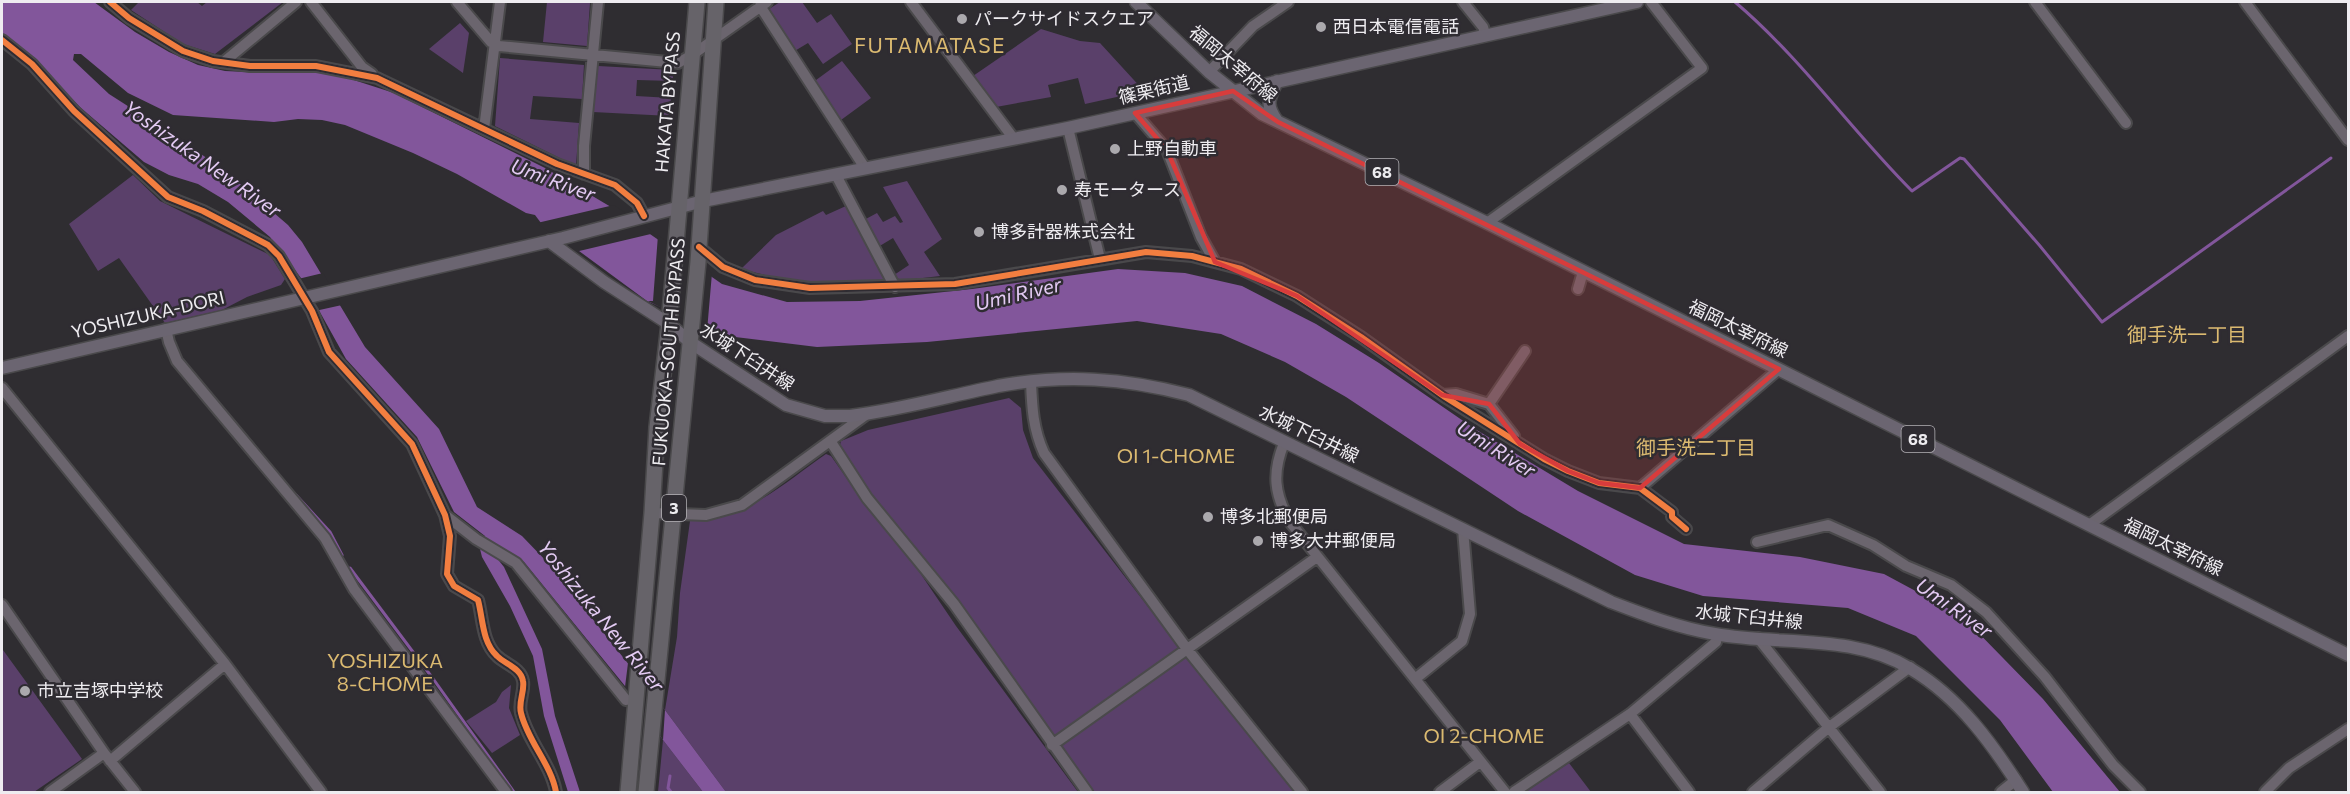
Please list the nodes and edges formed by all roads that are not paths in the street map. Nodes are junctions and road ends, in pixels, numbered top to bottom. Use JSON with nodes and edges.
{"nodes":[{"id":1,"x":110,"y":2,"type":"edge"},
{"id":2,"x":296,"y":2,"type":"edge"},
{"id":3,"x":311,"y":2,"type":"edge"},
{"id":4,"x":457,"y":2,"type":"edge"},
{"id":5,"x":500,"y":2,"type":"edge"},
{"id":6,"x":598,"y":2,"type":"edge"},
{"id":7,"x":697,"y":2,"type":"edge"},
{"id":8,"x":716,"y":2,"type":"edge"},
{"id":9,"x":911,"y":2,"type":"edge"},
{"id":10,"x":1136,"y":2,"type":"edge"},
{"id":11,"x":1288,"y":2,"type":"edge"},
{"id":12,"x":1463,"y":2,"type":"edge"},
{"id":13,"x":1636,"y":2,"type":"edge"},
{"id":14,"x":1651,"y":2,"type":"edge"},
{"id":15,"x":2035,"y":2,"type":"edge"},
{"id":16,"x":2245,"y":2,"type":"edge"},
{"id":17,"x":763,"y":4,"type":"edge"},
{"id":18,"x":1485,"y":34,"type":"junction"},
{"id":19,"x":714,"y":39,"type":"junction"},
{"id":20,"x":2,"y":40,"type":"edge"},
{"id":21,"x":495,"y":45,"type":"junction"},
{"id":22,"x":593,"y":55,"type":"junction"},
{"id":23,"x":692,"y":55,"type":"junction"},
{"id":24,"x":225,"y":61,"type":"junction"},
{"id":25,"x":1209,"y":72,"type":"junction"},
{"id":26,"x":377,"y":78,"type":"junction"},
{"id":27,"x":1277,"y":81,"type":"junction"},
{"id":28,"x":1233,"y":91,"type":"junction"},
{"id":29,"x":1135,"y":113,"type":"junction"},
{"id":30,"x":1278,"y":122,"type":"junction"},
{"id":31,"x":2126,"y":123,"type":"dead end"},
{"id":32,"x":1068,"y":128,"type":"junction"},
{"id":33,"x":484,"y":129,"type":"junction"},
{"id":34,"x":1014,"y":139,"type":"junction"},
{"id":35,"x":2349,"y":140,"type":"edge"},
{"id":36,"x":865,"y":168,"type":"junction"},
{"id":37,"x":584,"y":174,"type":"junction"},
{"id":38,"x":836,"y":175,"type":"junction"},
{"id":39,"x":703,"y":201,"type":"junction"},
{"id":40,"x":678,"y":207,"type":"junction"},
{"id":41,"x":644,"y":216,"type":"junction"},
{"id":42,"x":1487,"y":223,"type":"junction"},
{"id":43,"x":549,"y":241,"type":"junction"},
{"id":44,"x":699,"y":255,"type":"junction"},
{"id":45,"x":1100,"y":259,"type":"junction"},
{"id":46,"x":1215,"y":262,"type":"junction"},
{"id":47,"x":1583,"y":272,"type":"junction"},
{"id":48,"x":895,"y":287,"type":"junction"},
{"id":49,"x":1578,"y":290,"type":"dead end"},
{"id":50,"x":303,"y":297,"type":"junction"},
{"id":51,"x":669,"y":321,"type":"junction"},
{"id":52,"x":166,"y":328,"type":"junction"},
{"id":53,"x":2349,"y":336,"type":"edge"},
{"id":54,"x":690,"y":342,"type":"junction"},
{"id":55,"x":1525,"y":351,"type":"dead end"},
{"id":56,"x":2,"y":368,"type":"edge"},
{"id":57,"x":1779,"y":369,"type":"junction"},
{"id":58,"x":1031,"y":382,"type":"junction"},
{"id":59,"x":2,"y":388,"type":"edge"},
{"id":60,"x":1442,"y":395,"type":"junction"},
{"id":61,"x":1489,"y":404,"type":"junction"},
{"id":62,"x":867,"y":414,"type":"junction"},
{"id":63,"x":831,"y":442,"type":"junction"},
{"id":64,"x":1284,"y":442,"type":"junction"},
{"id":65,"x":1520,"y":444,"type":"junction"},
{"id":66,"x":1640,"y":488,"type":"junction"},
{"id":67,"x":652,"y":513,"type":"junction"},
{"id":68,"x":673,"y":515,"type":"junction"},
{"id":69,"x":445,"y":516,"type":"junction"},
{"id":70,"x":2088,"y":525,"type":"junction"},
{"id":71,"x":1686,"y":529,"type":"dead end"},
{"id":72,"x":1463,"y":530,"type":"junction"},
{"id":73,"x":1757,"y":542,"type":"dead end"},
{"id":74,"x":1317,"y":557,"type":"junction"},
{"id":75,"x":2,"y":605,"type":"edge"},
{"id":76,"x":1717,"y":635,"type":"junction"},
{"id":77,"x":1758,"y":638,"type":"junction"},
{"id":78,"x":1187,"y":649,"type":"junction"},
{"id":79,"x":2349,"y":655,"type":"edge"},
{"id":80,"x":225,"y":664,"type":"junction"},
{"id":81,"x":1910,"y":668,"type":"junction"},
{"id":82,"x":1415,"y":679,"type":"junction"},
{"id":83,"x":631,"y":706,"type":"junction"},
{"id":84,"x":1630,"y":714,"type":"junction"},
{"id":85,"x":1828,"y":728,"type":"junction"},
{"id":86,"x":2349,"y":729,"type":"edge"},
{"id":87,"x":1052,"y":745,"type":"junction"},
{"id":88,"x":107,"y":757,"type":"junction"},
{"id":89,"x":1480,"y":762,"type":"junction"},
{"id":90,"x":2016,"y":780,"type":"junction"},
{"id":91,"x":50,"y":792,"type":"edge"},
{"id":92,"x":135,"y":792,"type":"edge"},
{"id":93,"x":321,"y":792,"type":"edge"},
{"id":94,"x":506,"y":792,"type":"edge"},
{"id":95,"x":556,"y":792,"type":"edge"},
{"id":96,"x":628,"y":792,"type":"edge"},
{"id":97,"x":645,"y":792,"type":"edge"},
{"id":98,"x":1088,"y":792,"type":"edge"},
{"id":99,"x":1302,"y":792,"type":"edge"},
{"id":100,"x":1440,"y":792,"type":"edge"},
{"id":101,"x":1505,"y":792,"type":"edge"},
{"id":102,"x":1514,"y":792,"type":"edge"},
{"id":103,"x":1689,"y":792,"type":"edge"},
{"id":104,"x":1753,"y":792,"type":"edge"},
{"id":105,"x":1880,"y":792,"type":"edge"},
{"id":106,"x":2001,"y":792,"type":"edge"},
{"id":107,"x":2024,"y":792,"type":"edge"},
{"id":108,"x":2140,"y":792,"type":"edge"},
{"id":109,"x":2265,"y":792,"type":"edge"}],
"edges":[{"from":1,"to":24,"type":"street"},
{"from":2,"to":24,"type":"street"},
{"from":3,"to":26,"type":"street"},
{"from":4,"to":21,"type":"street"},
{"from":5,"to":21,"type":"street"},
{"from":6,"to":22,"type":"street"},
{"from":7,"to":23,"type":"highway","name":"HAKATA BYPASS","number":"3"},
{"from":8,"to":19,"type":"highway","number":"3"},
{"from":9,"to":34,"type":"street"},
{"from":10,"to":25,"type":"main road","name":"福岡太宰府線","number":"68"},
{"from":11,"to":25,"type":"street"},
{"from":12,"to":18,"type":"street"},
{"from":13,"to":18,"type":"main road","name":"篠栗街道"},
{"from":14,"to":42,"type":"street"},
{"from":15,"to":31,"type":"street"},
{"from":16,"to":35,"type":"street"},
{"from":17,"to":19,"type":"street"},
{"from":17,"to":36,"type":"street"},
{"from":18,"to":27,"type":"main road","name":"篠栗街道"},
{"from":19,"to":23,"type":"street"},
{"from":19,"to":39,"type":"highway","number":"3"},
{"from":20,"to":50,"type":"street"},
{"from":21,"to":22,"type":"street"},
{"from":21,"to":33,"type":"street"},
{"from":22,"to":23,"type":"street"},
{"from":22,"to":37,"type":"street"},
{"from":23,"to":40,"type":"highway","name":"HAKATA BYPASS","number":"3"},
{"from":24,"to":26,"type":"street"},
{"from":25,"to":28,"type":"main road","name":"福岡太宰府線","number":"68"},
{"from":26,"to":33,"type":"street"},
{"from":27,"to":28,"type":"main road","name":"篠栗街道"},
{"from":27,"to":30,"type":"main road"},
{"from":28,"to":29,"type":"main road","name":"篠栗街道"},
{"from":28,"to":30,"type":"main road","name":"福岡太宰府線","number":"68"},
{"from":29,"to":32,"type":"main road","name":"篠栗街道"},
{"from":29,"to":46,"type":"street"},
{"from":30,"to":42,"type":"main road","name":"福岡太宰府線","number":"68"},
{"from":32,"to":34,"type":"main road","name":"篠栗街道"},
{"from":32,"to":45,"type":"street"},
{"from":33,"to":37,"type":"street"},
{"from":34,"to":36,"type":"main road","name":"篠栗街道"},
{"from":36,"to":38,"type":"main road","name":"篠栗街道"},
{"from":37,"to":41,"type":"street"},
{"from":38,"to":39,"type":"main road","name":"篠栗街道"},
{"from":38,"to":48,"type":"street"},
{"from":39,"to":40,"type":"main road","name":"篠栗街道"},
{"from":39,"to":44,"type":"highway","name":"FUKUOKA-SOUTH BYPASS","number":"3"},
{"from":40,"to":41,"type":"main road"},
{"from":40,"to":51,"type":"highway","name":"FUKUOKA-SOUTH BYPASS","number":"3"},
{"from":41,"to":43,"type":"main road"},
{"from":42,"to":47,"type":"main road","name":"福岡太宰府線","number":"68"},
{"from":43,"to":50,"type":"main road","name":"YOSHIZUKA-DORI"},
{"from":43,"to":51,"type":"main road","name":"水城下臼井線"},
{"from":44,"to":48,"type":"street"},
{"from":44,"to":54,"type":"highway","name":"FUKUOKA-SOUTH BYPASS","number":"3"},
{"from":45,"to":46,"type":"street"},
{"from":45,"to":48,"type":"street"},
{"from":46,"to":60,"type":"street"},
{"from":47,"to":49,"type":"street"},
{"from":47,"to":57,"type":"main road","name":"福岡太宰府線","number":"68"},
{"from":50,"to":52,"type":"main road","name":"YOSHIZUKA-DORI"},
{"from":50,"to":69,"type":"street"},
{"from":51,"to":54,"type":"main road","name":"水城下臼井線"},
{"from":51,"to":67,"type":"highway","name":"FUKUOKA-SOUTH BYPASS","number":"3"},
{"from":52,"to":56,"type":"main road","name":"YOSHIZUKA-DORI"},
{"from":52,"to":94,"type":"street"},
{"from":53,"to":70,"type":"street"},
{"from":54,"to":62,"type":"main road","name":"水城下臼井線"},
{"from":54,"to":68,"type":"highway","name":"FUKUOKA-SOUTH BYPASS","number":"3"},
{"from":55,"to":61,"type":"street"},
{"from":57,"to":66,"type":"street"},
{"from":57,"to":70,"type":"main road","name":"福岡太宰府線","number":"68"},
{"from":58,"to":62,"type":"main road","name":"水城下臼井線"},
{"from":58,"to":64,"type":"main road","name":"水城下臼井線"},
{"from":58,"to":78,"type":"street"},
{"from":59,"to":80,"type":"street"},
{"from":60,"to":61,"type":"street"},
{"from":60,"to":65,"type":"street"},
{"from":61,"to":65,"type":"street"},
{"from":62,"to":63,"type":"street"},
{"from":63,"to":68,"type":"street"},
{"from":63,"to":87,"type":"street"},
{"from":64,"to":72,"type":"main road","name":"水城下臼井線"},
{"from":64,"to":74,"type":"street"},
{"from":65,"to":66,"type":"street"},
{"from":66,"to":71,"type":"street"},
{"from":67,"to":68,"type":"street"},
{"from":67,"to":83,"type":"highway","name":"FUKUOKA-SOUTH BYPASS","number":"3"},
{"from":68,"to":97,"type":"highway","name":"FUKUOKA-SOUTH BYPASS","number":"3"},
{"from":69,"to":83,"type":"street"},
{"from":69,"to":95,"type":"street"},
{"from":70,"to":79,"type":"main road","name":"福岡太宰府線","number":"68"},
{"from":72,"to":76,"type":"main road","name":"水城下臼井線"},
{"from":72,"to":82,"type":"street"},
{"from":73,"to":108,"type":"street"},
{"from":74,"to":78,"type":"street"},
{"from":74,"to":82,"type":"street"},
{"from":75,"to":88,"type":"street"},
{"from":76,"to":77,"type":"main road","name":"水城下臼井線"},
{"from":76,"to":84,"type":"street"},
{"from":77,"to":81,"type":"main road","name":"水城下臼井線"},
{"from":77,"to":85,"type":"street"},
{"from":78,"to":87,"type":"street"},
{"from":78,"to":99,"type":"street"},
{"from":80,"to":88,"type":"street"},
{"from":80,"to":93,"type":"street"},
{"from":81,"to":85,"type":"street"},
{"from":81,"to":90,"type":"main road","name":"水城下臼井線"},
{"from":82,"to":89,"type":"street"},
{"from":83,"to":96,"type":"highway","name":"FUKUOKA-SOUTH BYPASS","number":"3"},
{"from":84,"to":102,"type":"street"},
{"from":84,"to":103,"type":"street"},
{"from":85,"to":104,"type":"street"},
{"from":85,"to":105,"type":"street"},
{"from":86,"to":109,"type":"street"},
{"from":87,"to":98,"type":"street"},
{"from":88,"to":91,"type":"street"},
{"from":88,"to":92,"type":"street"},
{"from":89,"to":100,"type":"street"},
{"from":89,"to":101,"type":"street"},
{"from":90,"to":106,"type":"street"},
{"from":90,"to":107,"type":"main road","name":"水城下臼井線"}]}
